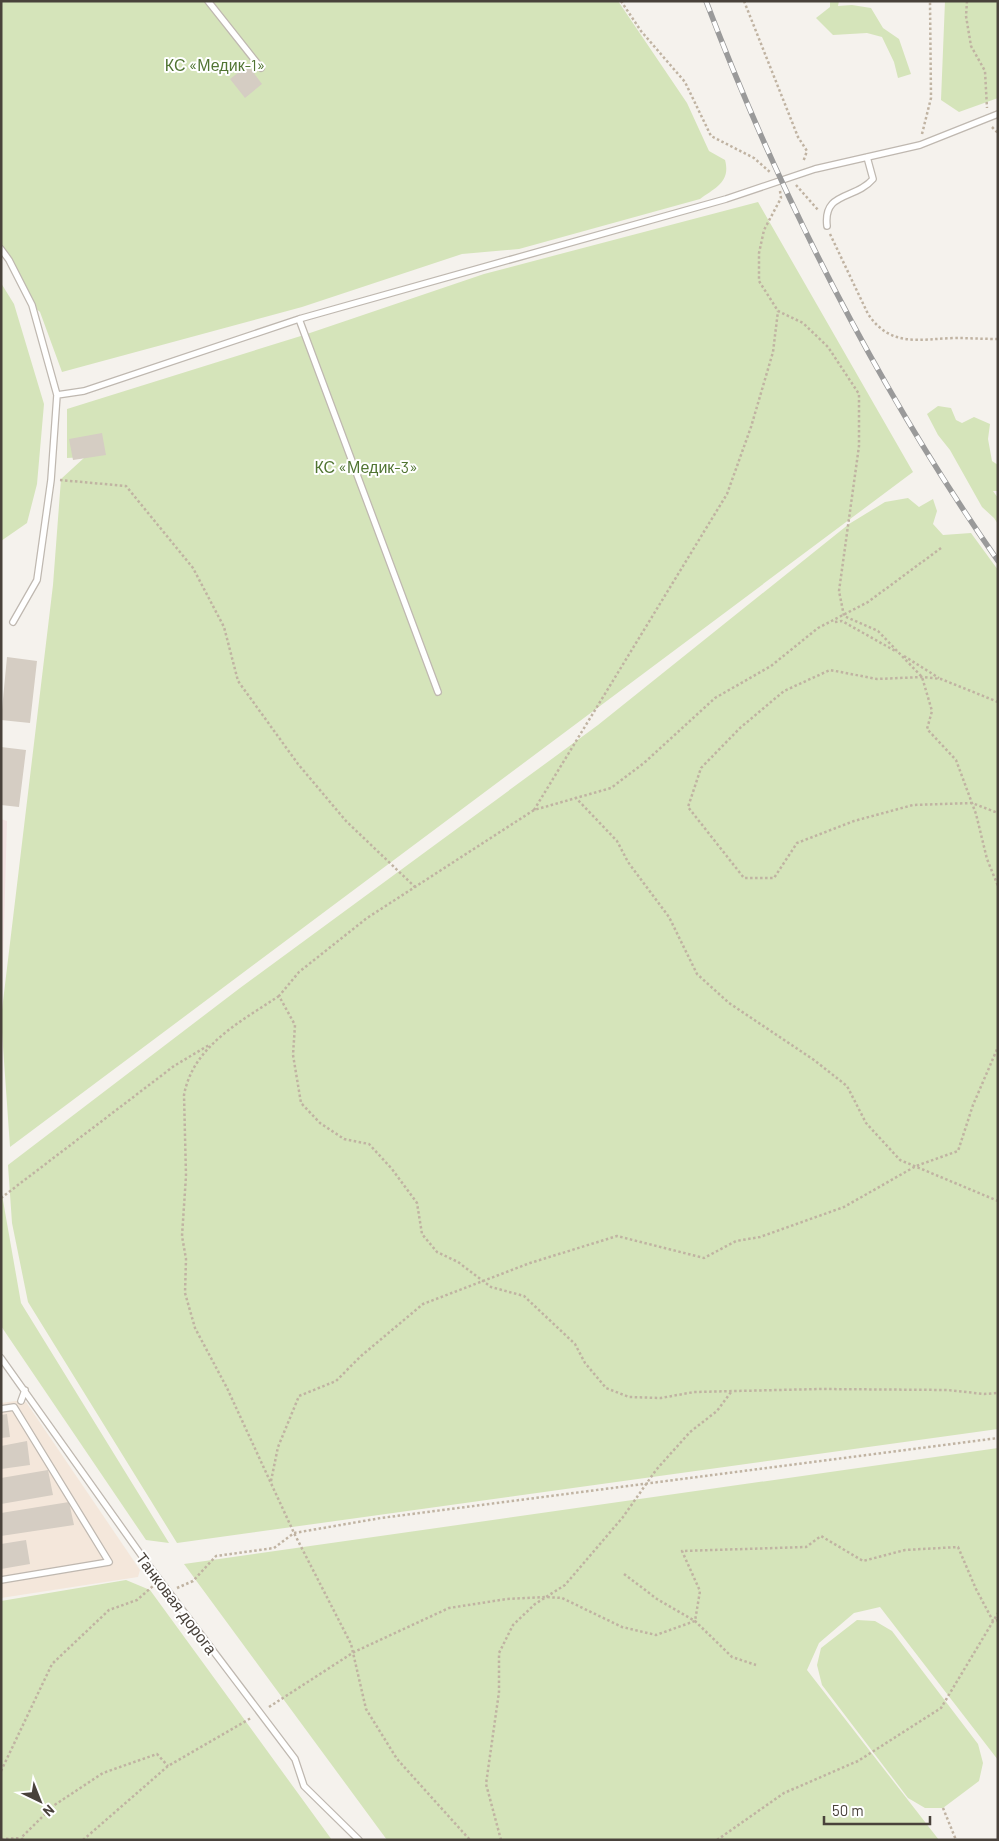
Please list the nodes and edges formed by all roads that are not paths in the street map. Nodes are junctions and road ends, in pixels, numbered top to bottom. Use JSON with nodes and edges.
{"nodes":[{"id":1,"x":208,"y":1,"type":"edge"},
{"id":2,"x":261,"y":68,"type":"dead end"},
{"id":3,"x":998,"y":114,"type":"edge"},
{"id":4,"x":866,"y":157,"type":"junction"},
{"id":5,"x":827,"y":226,"type":"road end"},
{"id":6,"x":1,"y":250,"type":"edge"},
{"id":7,"x":299,"y":319,"type":"junction"},
{"id":8,"x":57,"y":395,"type":"junction"},
{"id":9,"x":13,"y":622,"type":"dead end"},
{"id":10,"x":438,"y":692,"type":"dead end"},
{"id":11,"x":1,"y":1358,"type":"edge"},
{"id":12,"x":25,"y":1390,"type":"junction"},
{"id":13,"x":21,"y":1401,"type":"dead end"},
{"id":14,"x":1,"y":1409,"type":"edge"},
{"id":15,"x":1,"y":1580,"type":"edge"},
{"id":16,"x":358,"y":1840,"type":"edge"}],
"edges":[{"from":1,"to":2,"type":"lane"},
{"from":3,"to":4,"type":"lane"},
{"from":4,"to":5,"type":"lane"},
{"from":4,"to":7,"type":"lane"},
{"from":6,"to":8,"type":"lane"},
{"from":7,"to":8,"type":"lane"},
{"from":7,"to":10,"type":"lane"},
{"from":8,"to":9,"type":"lane"},
{"from":11,"to":12,"type":"lane","name":"Танковая дорога"},
{"from":12,"to":13,"type":"lane"},
{"from":12,"to":16,"type":"lane","name":"Танковая дорога"},
{"from":14,"to":15,"type":"lane"}]}
